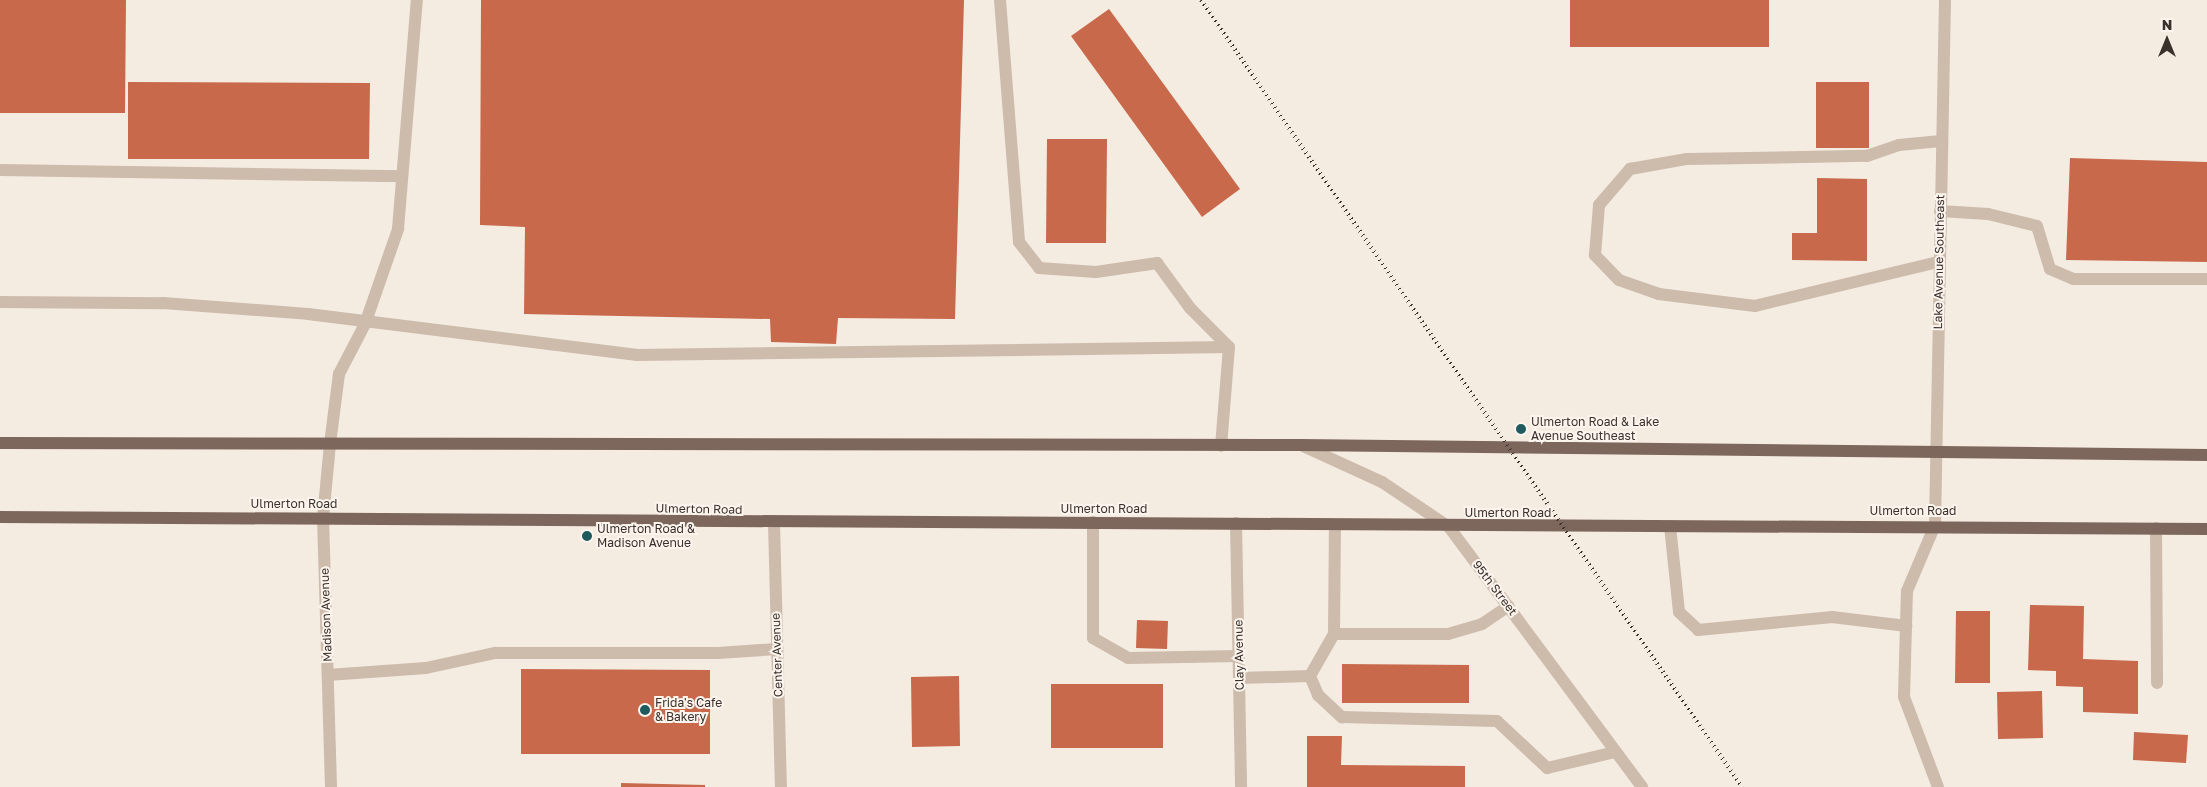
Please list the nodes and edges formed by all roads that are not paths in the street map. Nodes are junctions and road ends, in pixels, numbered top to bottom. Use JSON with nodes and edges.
{"nodes":[{"id":1,"x":416,"y":0,"type":"edge"},
{"id":2,"x":1000,"y":0,"type":"edge"},
{"id":3,"x":1945,"y":0,"type":"edge"},
{"id":4,"x":1941,"y":141,"type":"junction"},
{"id":5,"x":0,"y":170,"type":"edge"},
{"id":6,"x":402,"y":176,"type":"junction"},
{"id":7,"x":1940,"y":211,"type":"junction"},
{"id":8,"x":1938,"y":262,"type":"junction"},
{"id":9,"x":2207,"y":279,"type":"edge"},
{"id":10,"x":0,"y":302,"type":"edge"},
{"id":11,"x":365,"y":324,"type":"junction"},
{"id":12,"x":1230,"y":347,"type":"junction"},
{"id":13,"x":0,"y":443,"type":"edge"},
{"id":14,"x":330,"y":444,"type":"junction"},
{"id":15,"x":1302,"y":445,"type":"junction"},
{"id":16,"x":1221,"y":446,"type":"junction"},
{"id":17,"x":1938,"y":450,"type":"junction"},
{"id":18,"x":2207,"y":456,"type":"edge"},
{"id":19,"x":0,"y":517,"type":"edge"},
{"id":20,"x":323,"y":518,"type":"junction"},
{"id":21,"x":1093,"y":522,"type":"junction"},
{"id":22,"x":774,"y":523,"type":"junction"},
{"id":23,"x":1236,"y":523,"type":"junction"},
{"id":24,"x":1935,"y":524,"type":"junction"},
{"id":25,"x":1336,"y":526,"type":"junction"},
{"id":26,"x":1670,"y":526,"type":"junction"},
{"id":27,"x":1449,"y":527,"type":"junction"},
{"id":28,"x":2156,"y":528,"type":"junction"},
{"id":29,"x":2207,"y":529,"type":"edge"},
{"id":30,"x":1509,"y":606,"type":"junction"},
{"id":31,"x":1906,"y":626,"type":"junction"},
{"id":32,"x":1334,"y":634,"type":"junction"},
{"id":33,"x":777,"y":649,"type":"junction"},
{"id":34,"x":1240,"y":656,"type":"junction"},
{"id":35,"x":328,"y":675,"type":"junction"},
{"id":36,"x":1310,"y":676,"type":"junction"},
{"id":37,"x":1240,"y":678,"type":"junction"},
{"id":38,"x":2157,"y":683,"type":"dead end"},
{"id":39,"x":1615,"y":752,"type":"junction"},
{"id":40,"x":331,"y":787,"type":"edge"},
{"id":41,"x":781,"y":787,"type":"edge"},
{"id":42,"x":1241,"y":787,"type":"edge"},
{"id":43,"x":1642,"y":787,"type":"edge"},
{"id":44,"x":1938,"y":787,"type":"edge"}],
"edges":[{"from":1,"to":6,"type":"street","name":"Madison Avenue"},
{"from":2,"to":12,"type":"street"},
{"from":3,"to":4,"type":"street","name":"Lake Avenue Southeast"},
{"from":4,"to":7,"type":"street","name":"Lake Avenue Southeast"},
{"from":4,"to":8,"type":"street"},
{"from":5,"to":6,"type":"street"},
{"from":6,"to":11,"type":"street","name":"Madison Avenue"},
{"from":7,"to":8,"type":"street","name":"Lake Avenue Southeast"},
{"from":7,"to":9,"type":"street"},
{"from":8,"to":17,"type":"street","name":"Lake Avenue Southeast"},
{"from":10,"to":11,"type":"street"},
{"from":11,"to":12,"type":"street"},
{"from":11,"to":14,"type":"street","name":"Madison Avenue"},
{"from":12,"to":16,"type":"street"},
{"from":13,"to":14,"type":"main road"},
{"from":14,"to":16,"type":"main road"},
{"from":14,"to":20,"type":"street","name":"Madison Avenue"},
{"from":15,"to":16,"type":"main road"},
{"from":15,"to":17,"type":"main road"},
{"from":15,"to":27,"type":"street","name":"95th Street"},
{"from":17,"to":18,"type":"main road"},
{"from":17,"to":24,"type":"street","name":"Lake Avenue Southeast"},
{"from":19,"to":20,"type":"main road","name":"Ulmerton Road"},
{"from":20,"to":22,"type":"main road","name":"Ulmerton Road"},
{"from":20,"to":35,"type":"street","name":"Madison Avenue"},
{"from":21,"to":22,"type":"main road","name":"Ulmerton Road"},
{"from":21,"to":23,"type":"main road","name":"Ulmerton Road"},
{"from":21,"to":34,"type":"street"},
{"from":22,"to":33,"type":"street","name":"Center Avenue"},
{"from":23,"to":25,"type":"main road","name":"Ulmerton Road"},
{"from":23,"to":34,"type":"street","name":"Clay Avenue"},
{"from":24,"to":26,"type":"main road","name":"Ulmerton Road"},
{"from":24,"to":28,"type":"main road","name":"Ulmerton Road"},
{"from":24,"to":31,"type":"street"},
{"from":25,"to":27,"type":"main road","name":"Ulmerton Road"},
{"from":25,"to":32,"type":"street"},
{"from":26,"to":27,"type":"main road","name":"Ulmerton Road"},
{"from":26,"to":31,"type":"street"},
{"from":27,"to":30,"type":"street","name":"95th Street"},
{"from":28,"to":29,"type":"main road","name":"Ulmerton Road"},
{"from":28,"to":38,"type":"street"},
{"from":30,"to":32,"type":"street"},
{"from":30,"to":39,"type":"street","name":"95th Street"},
{"from":31,"to":44,"type":"street"},
{"from":32,"to":36,"type":"street"},
{"from":33,"to":35,"type":"street"},
{"from":33,"to":41,"type":"street","name":"Center Avenue"},
{"from":34,"to":37,"type":"street","name":"Clay Avenue"},
{"from":35,"to":40,"type":"street","name":"Madison Avenue"},
{"from":36,"to":37,"type":"street"},
{"from":36,"to":39,"type":"street"},
{"from":37,"to":42,"type":"street","name":"Clay Avenue"},
{"from":39,"to":43,"type":"street","name":"95th Street"}]}
